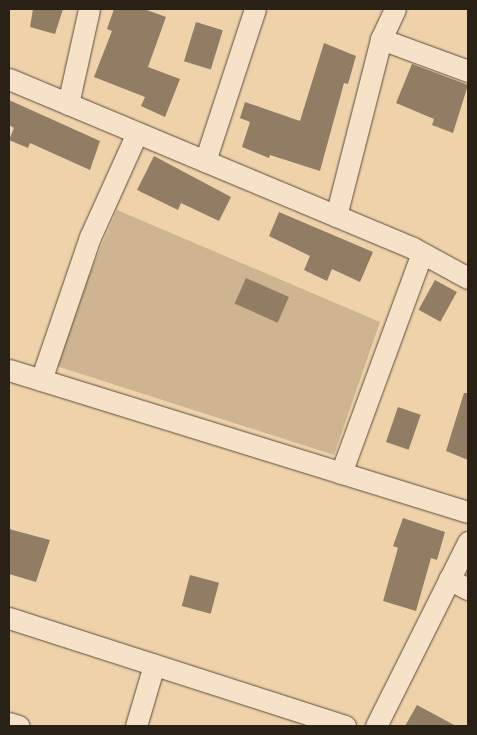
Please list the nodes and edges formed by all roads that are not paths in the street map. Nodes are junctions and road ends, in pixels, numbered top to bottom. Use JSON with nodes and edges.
{"nodes":[{"id":1,"x":89,"y":9,"type":"edge"},
{"id":2,"x":255,"y":9,"type":"edge"},
{"id":3,"x":395,"y":9,"type":"edge"},
{"id":4,"x":382,"y":39,"type":"junction"},
{"id":5,"x":468,"y":71,"type":"edge"},
{"id":6,"x":9,"y":79,"type":"edge"},
{"id":7,"x":68,"y":104,"type":"junction"},
{"id":8,"x":137,"y":133,"type":"junction"},
{"id":9,"x":204,"y":161,"type":"junction"},
{"id":10,"x":336,"y":216,"type":"junction"},
{"id":11,"x":422,"y":253,"type":"junction"},
{"id":12,"x":468,"y":278,"type":"edge"},
{"id":13,"x":10,"y":373,"type":"edge"},
{"id":14,"x":41,"y":380,"type":"junction"},
{"id":15,"x":341,"y":473,"type":"junction"},
{"id":16,"x":468,"y":512,"type":"edge"},
{"id":17,"x":468,"y":542,"type":"edge"},
{"id":18,"x":449,"y":580,"type":"junction"},
{"id":19,"x":468,"y":589,"type":"edge"},
{"id":20,"x":9,"y":618,"type":"edge"},
{"id":21,"x":154,"y":665,"type":"junction"},
{"id":22,"x":9,"y":723,"type":"edge"},
{"id":23,"x":19,"y":726,"type":"edge"},
{"id":24,"x":136,"y":726,"type":"edge"},
{"id":25,"x":345,"y":726,"type":"edge"},
{"id":26,"x":376,"y":726,"type":"edge"}],
"edges":[{"from":1,"to":7,"type":"street"},
{"from":2,"to":9,"type":"street"},
{"from":3,"to":4,"type":"street"},
{"from":4,"to":5,"type":"street"},
{"from":4,"to":10,"type":"street"},
{"from":6,"to":7,"type":"street"},
{"from":7,"to":8,"type":"street"},
{"from":8,"to":9,"type":"street"},
{"from":8,"to":14,"type":"street"},
{"from":9,"to":10,"type":"street"},
{"from":10,"to":11,"type":"street"},
{"from":11,"to":12,"type":"street"},
{"from":11,"to":15,"type":"street"},
{"from":13,"to":14,"type":"street"},
{"from":14,"to":15,"type":"street"},
{"from":15,"to":16,"type":"street"},
{"from":17,"to":18,"type":"street"},
{"from":18,"to":19,"type":"street"},
{"from":18,"to":26,"type":"street"},
{"from":20,"to":21,"type":"street"},
{"from":21,"to":24,"type":"street"},
{"from":21,"to":25,"type":"street"},
{"from":22,"to":23,"type":"street"}]}
